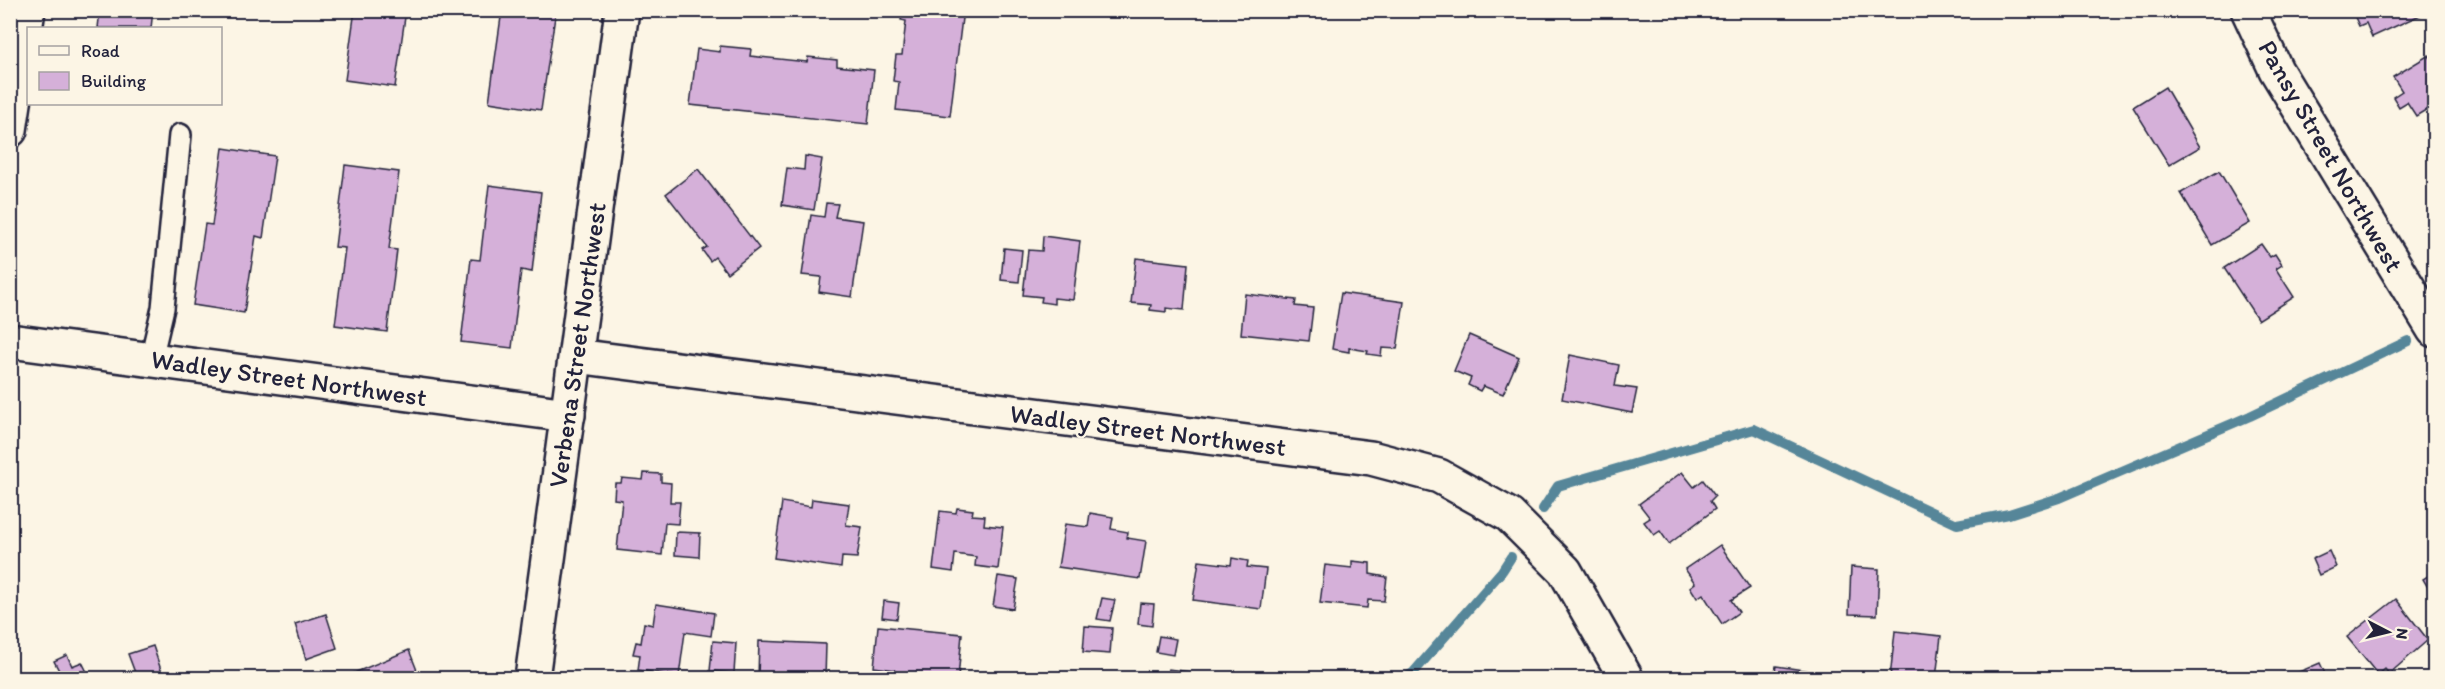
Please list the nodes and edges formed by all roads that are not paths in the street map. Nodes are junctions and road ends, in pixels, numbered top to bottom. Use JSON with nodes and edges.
{"nodes":[{"id":1,"x":28,"y":10,"type":"edge"},
{"id":2,"x":622,"y":10,"type":"edge"},
{"id":3,"x":2248,"y":10,"type":"edge"},
{"id":4,"x":10,"y":130,"type":"edge"},
{"id":5,"x":180,"y":135,"type":"dead end"},
{"id":6,"x":2434,"y":330,"type":"edge"},
{"id":7,"x":10,"y":341,"type":"edge"},
{"id":8,"x":576,"y":356,"type":"junction"},
{"id":9,"x":151,"y":359,"type":"junction"},
{"id":10,"x":568,"y":416,"type":"junction"},
{"id":11,"x":532,"y":678,"type":"edge"},
{"id":12,"x":1626,"y":678,"type":"edge"}],
"edges":[{"from":1,"to":4,"type":"street"},
{"from":2,"to":8,"type":"street","name":"Verbena Street Northwest"},
{"from":3,"to":6,"type":"street","name":"Pansy Street Northwest"},
{"from":5,"to":9,"type":"lane"},
{"from":7,"to":9,"type":"street","name":"Wadley Street Northwest"},
{"from":8,"to":10,"type":"street","name":"Verbena Street Northwest"},
{"from":8,"to":12,"type":"street","name":"Wadley Street Northwest"},
{"from":9,"to":10,"type":"street","name":"Wadley Street Northwest"},
{"from":10,"to":11,"type":"street","name":"Verbena Street Northwest"}]}
